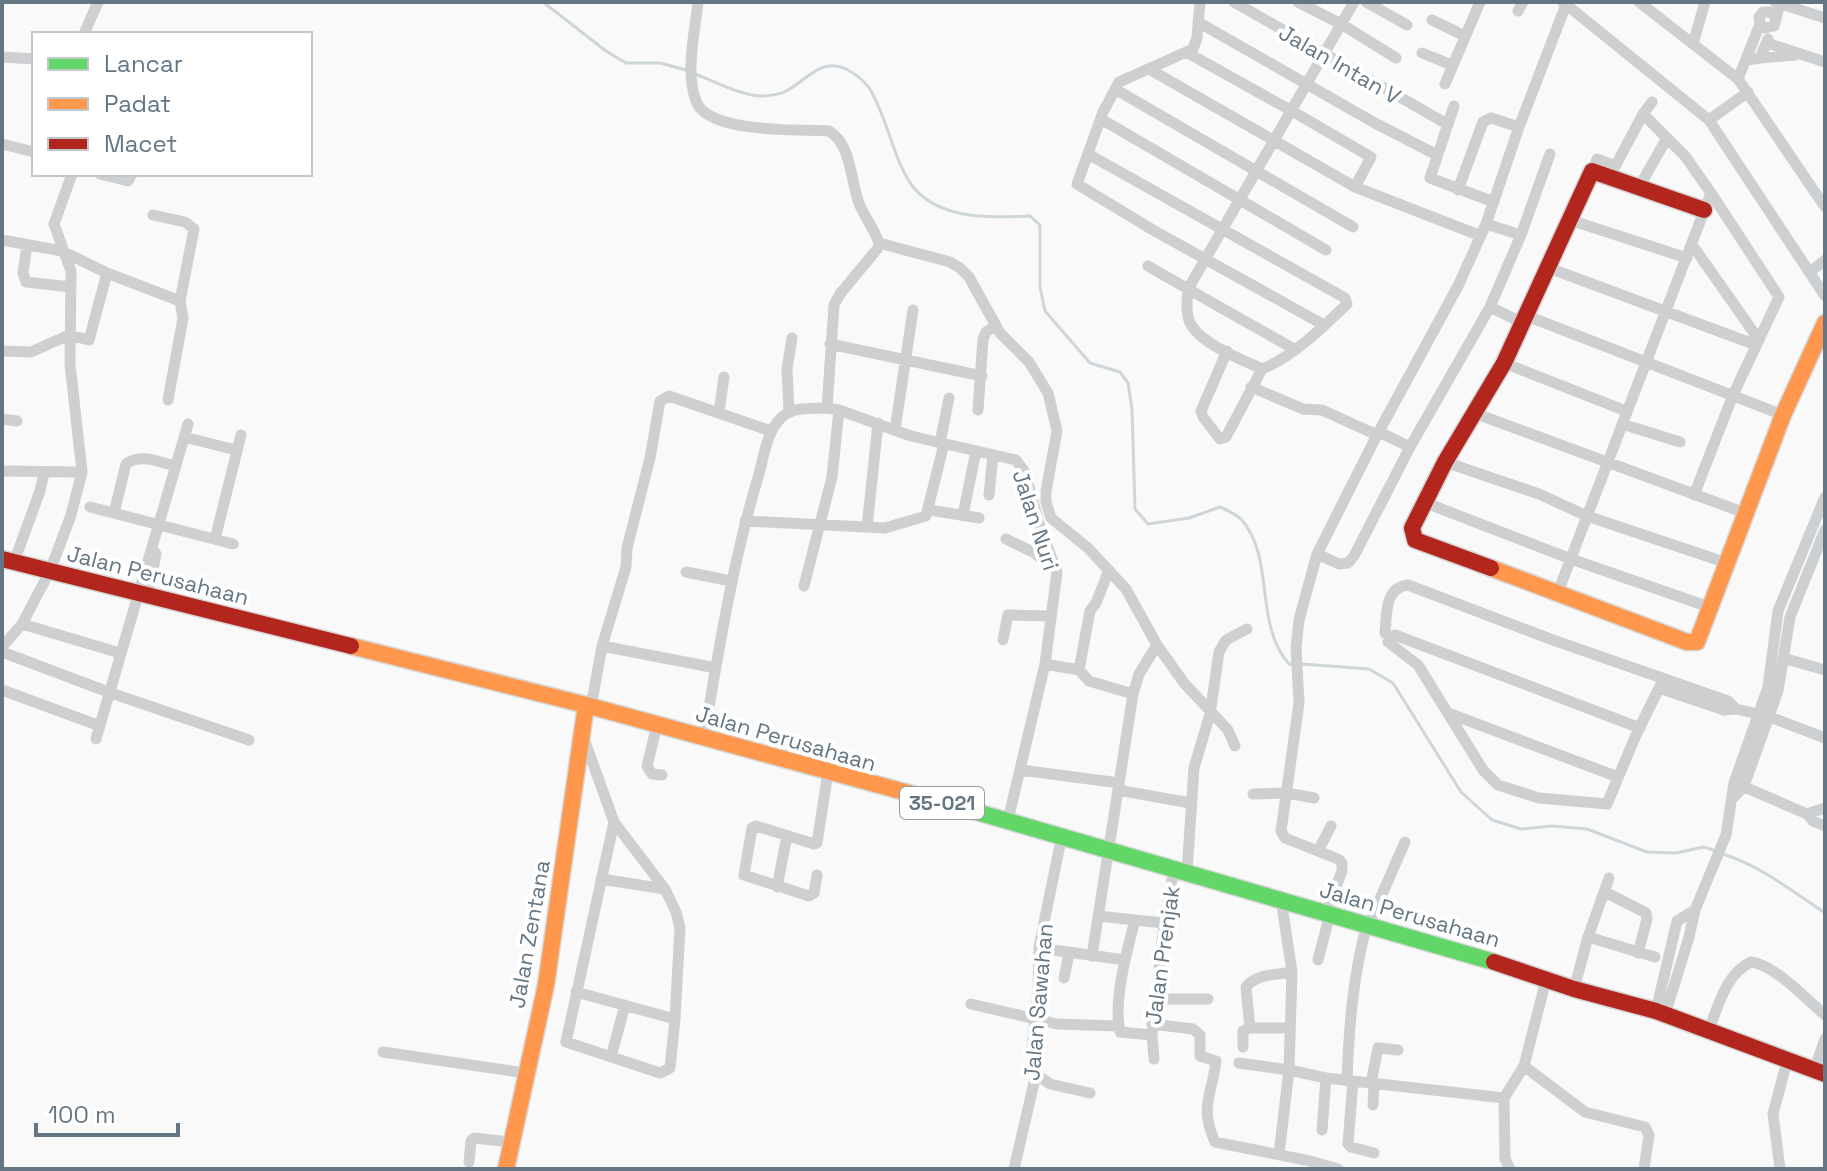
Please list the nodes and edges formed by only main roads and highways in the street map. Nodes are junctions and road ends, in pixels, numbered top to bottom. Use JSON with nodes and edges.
{"nodes":[{"id":1,"x":1704,"y":210,"type":"road end"},
{"id":2,"x":1825,"y":323,"type":"edge"},
{"id":3,"x":8,"y":560,"type":"edge"},
{"id":4,"x":588,"y":706,"type":"junction"},
{"id":5,"x":1820,"y":1072,"type":"edge"},
{"id":6,"x":506,"y":1169,"type":"edge"}],
"edges":[{"from":1,"to":2,"type":"main road"},
{"from":3,"to":4,"type":"main road","name":"Jalan Perusahaan","number":"35-021"},
{"from":4,"to":5,"type":"main road","name":"Jalan Perusahaan","number":"35-021"},
{"from":4,"to":6,"type":"main road","name":"Jalan Zentana"}]}
